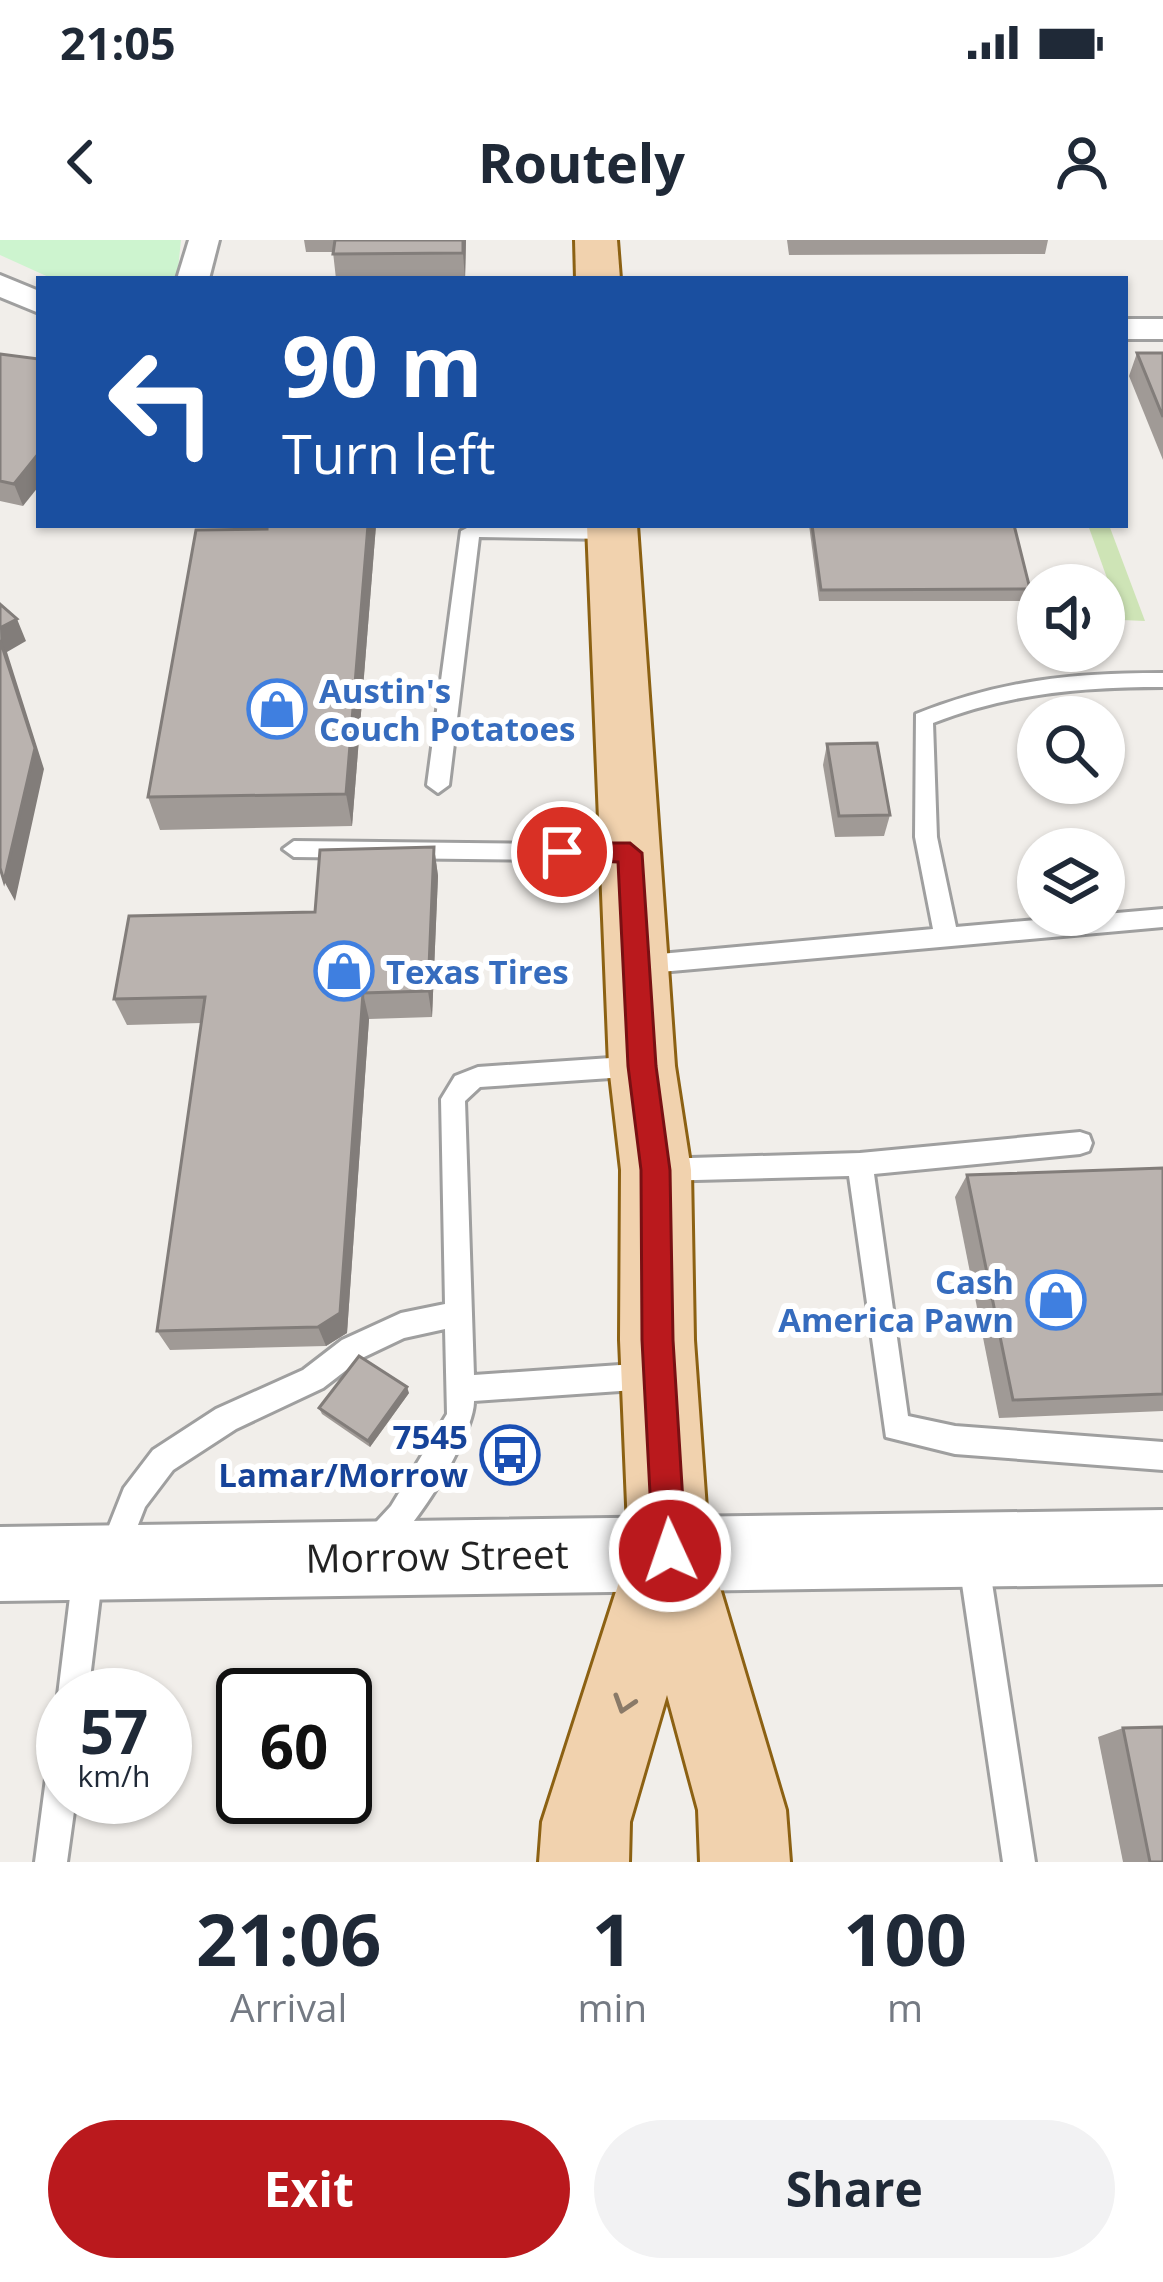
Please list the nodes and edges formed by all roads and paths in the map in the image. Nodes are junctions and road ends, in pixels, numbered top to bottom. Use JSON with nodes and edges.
{"nodes":[{"id":1,"x":204,"y":240,"type":"edge"},
{"id":2,"x":596,"y":240,"type":"edge"},
{"id":3,"x":195,"y":276,"type":"edge"},
{"id":4,"x":598,"y":276,"type":"edge"},
{"id":5,"x":0,"y":285,"type":"edge"},
{"id":6,"x":36,"y":302,"type":"edge"},
{"id":7,"x":1128,"y":329,"type":"edge"},
{"id":8,"x":1163,"y":329,"type":"edge"},
{"id":9,"x":612,"y":529,"type":"edge"},
{"id":10,"x":1163,"y":680,"type":"edge"},
{"id":11,"x":438,"y":785,"type":"dead end"},
{"id":12,"x":294,"y":849,"type":"dead end"},
{"id":13,"x":630,"y":853,"type":"junction"},
{"id":14,"x":1163,"y":918,"type":"edge"},
{"id":15,"x":946,"y":940,"type":"junction"},
{"id":16,"x":636,"y":965,"type":"junction"},
{"id":17,"x":642,"y":1066,"type":"junction"},
{"id":18,"x":1080,"y":1143,"type":"dead end"},
{"id":19,"x":860,"y":1164,"type":"junction"},
{"id":20,"x":656,"y":1170,"type":"junction"},
{"id":21,"x":458,"y":1314,"type":"junction"},
{"id":22,"x":660,"y":1375,"type":"junction"},
{"id":23,"x":460,"y":1389,"type":"junction"},
{"id":24,"x":1163,"y":1456,"type":"edge"},
{"id":25,"x":1163,"y":1547,"type":"edge"},
{"id":26,"x":972,"y":1549,"type":"junction"},
{"id":27,"x":670,"y":1551,"type":"junction"},
{"id":28,"x":365,"y":1556,"type":"junction"},
{"id":29,"x":99,"y":1562,"type":"junction"},
{"id":30,"x":0,"y":1564,"type":"edge"},
{"id":31,"x":78,"y":1668,"type":"edge"},
{"id":32,"x":56,"y":1824,"type":"edge"},
{"id":33,"x":51,"y":1862,"type":"edge"},
{"id":34,"x":584,"y":1862,"type":"edge"},
{"id":35,"x":745,"y":1862,"type":"edge"},
{"id":36,"x":1019,"y":1862,"type":"edge"}],
"edges":[{"from":1,"to":3,"type":"street"},
{"from":2,"to":4,"type":"main road"},
{"from":5,"to":6,"type":"street"},
{"from":7,"to":8,"type":"street"},
{"from":9,"to":11,"type":"lane"},
{"from":9,"to":13,"type":"main road"},
{"from":10,"to":15,"type":"lane"},
{"from":12,"to":13,"type":"lane"},
{"from":13,"to":16,"type":"main road"},
{"from":14,"to":15,"type":"lane"},
{"from":15,"to":16,"type":"lane"},
{"from":16,"to":17,"type":"main road"},
{"from":17,"to":20,"type":"main road"},
{"from":17,"to":21,"type":"lane"},
{"from":18,"to":19,"type":"lane"},
{"from":19,"to":20,"type":"lane"},
{"from":19,"to":24,"type":"lane"},
{"from":20,"to":22,"type":"main road"},
{"from":21,"to":23,"type":"lane"},
{"from":21,"to":29,"type":"lane"},
{"from":22,"to":23,"type":"lane"},
{"from":22,"to":27,"type":"main road"},
{"from":23,"to":28,"type":"lane"},
{"from":25,"to":26,"type":"street","name":"Morrow Street"},
{"from":26,"to":27,"type":"street","name":"Morrow Street"},
{"from":26,"to":36,"type":"lane"},
{"from":27,"to":28,"type":"street","name":"Morrow Street"},
{"from":27,"to":34,"type":"main road","one_way":true},
{"from":27,"to":35,"type":"main road"},
{"from":28,"to":29,"type":"street","name":"Morrow Street"},
{"from":29,"to":30,"type":"street","name":"Morrow Street"},
{"from":29,"to":31,"type":"lane"},
{"from":32,"to":33,"type":"lane"}]}
